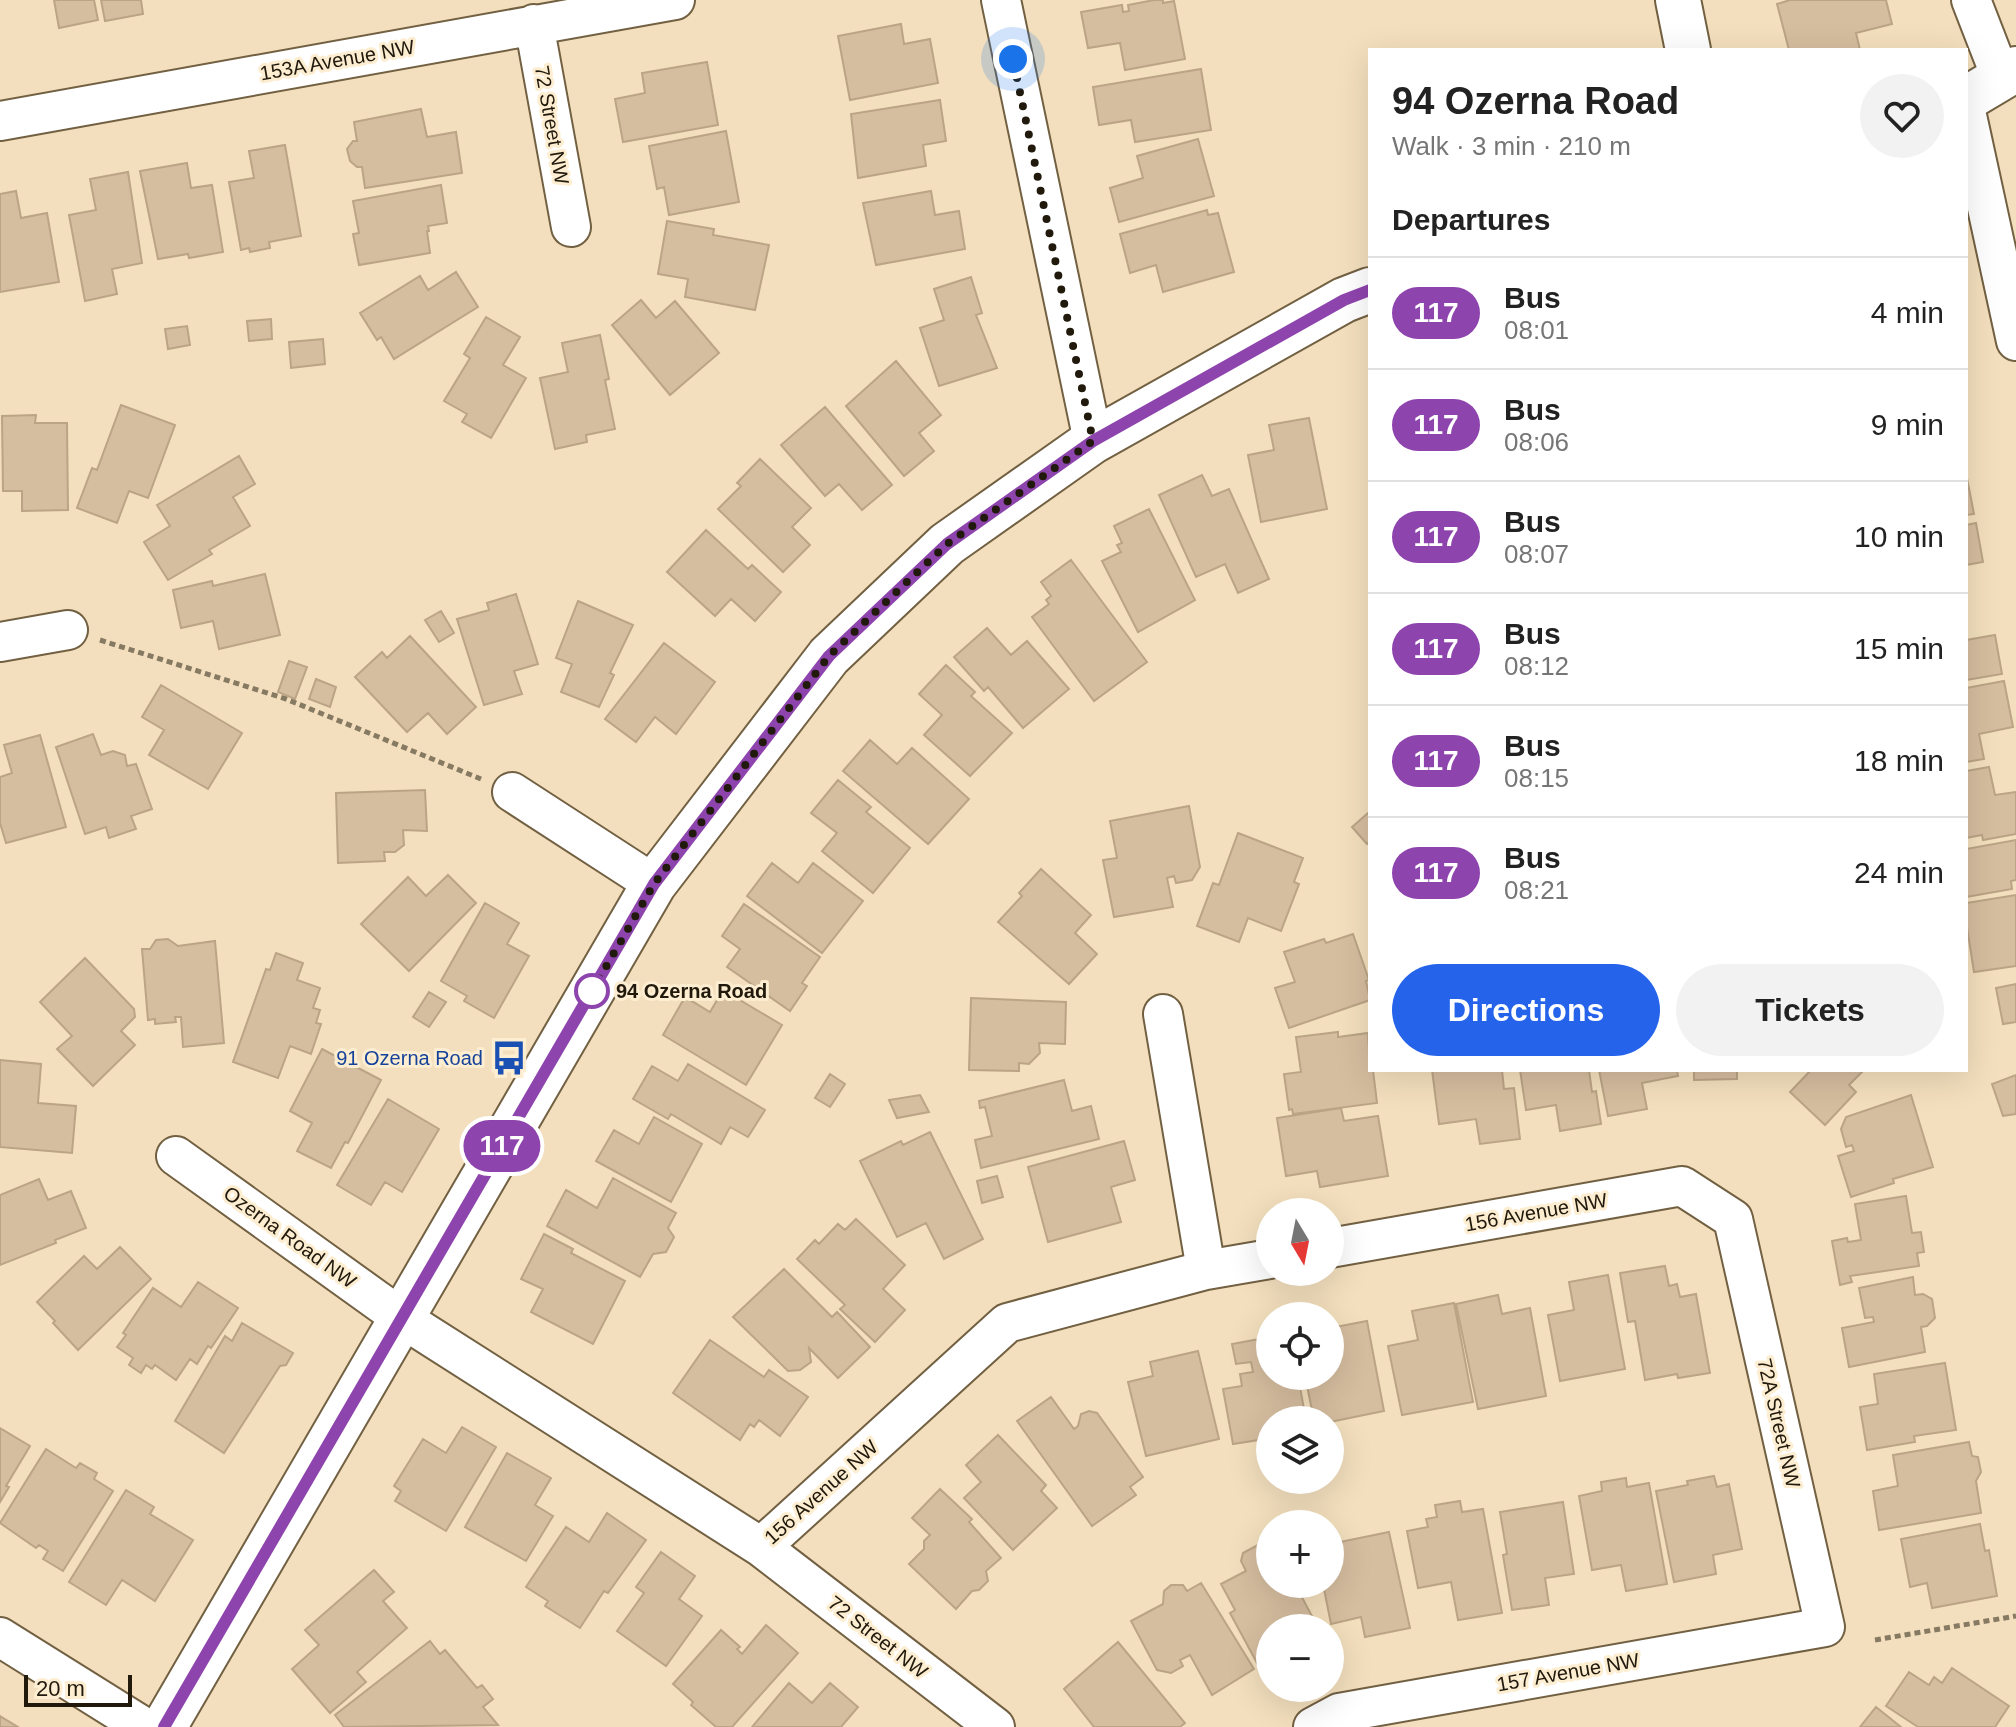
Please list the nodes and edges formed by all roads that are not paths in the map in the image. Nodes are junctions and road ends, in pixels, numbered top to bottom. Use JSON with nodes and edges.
{"nodes":[{"id":1,"x":675,"y":0,"type":"edge"},
{"id":2,"x":1001,"y":0,"type":"edge"},
{"id":3,"x":1678,"y":0,"type":"edge"},
{"id":4,"x":1971,"y":0,"type":"edge"},
{"id":5,"x":534,"y":24,"type":"junction"},
{"id":6,"x":1688,"y":48,"type":"edge"},
{"id":7,"x":1995,"y":83,"type":"edge"},
{"id":8,"x":1968,"y":120,"type":"edge"},
{"id":9,"x":0,"y":121,"type":"edge"},
{"id":10,"x":571,"y":227,"type":"dead end"},
{"id":11,"x":1368,"y":291,"type":"edge"},
{"id":12,"x":2016,"y":341,"type":"edge"},
{"id":13,"x":1093,"y":441,"type":"junction"},
{"id":14,"x":68,"y":630,"type":"road end"},
{"id":15,"x":0,"y":642,"type":"edge"},
{"id":16,"x":512,"y":792,"type":"road end"},
{"id":17,"x":654,"y":884,"type":"junction"},
{"id":18,"x":1163,"y":1014,"type":"dead end"},
{"id":19,"x":176,"y":1156,"type":"dead end"},
{"id":20,"x":1733,"y":1219,"type":"joint"},
{"id":21,"x":1344,"y":1246,"type":"edge"},
{"id":22,"x":1256,"y":1261,"type":"edge"},
{"id":23,"x":1206,"y":1270,"type":"junction"},
{"id":24,"x":403,"y":1319,"type":"junction"},
{"id":25,"x":761,"y":1547,"type":"junction"},
{"id":26,"x":1825,"y":1627,"type":"joint"},
{"id":27,"x":0,"y":1637,"type":"edge"},
{"id":28,"x":144,"y":1727,"type":"edge"},
{"id":29,"x":164,"y":1727,"type":"edge"},
{"id":30,"x":995,"y":1727,"type":"edge"},
{"id":31,"x":1313,"y":1727,"type":"edge"}],
"edges":[{"from":1,"to":5,"type":"street","name":"153A Avenue NW"},
{"from":2,"to":13,"type":"street"},
{"from":3,"to":6,"type":"street"},
{"from":4,"to":7,"type":"street"},
{"from":5,"to":9,"type":"street","name":"153A Avenue NW"},
{"from":5,"to":10,"type":"street","name":"72 Street NW"},
{"from":8,"to":12,"type":"street"},
{"from":11,"to":13,"type":"street"},
{"from":13,"to":17,"type":"street"},
{"from":14,"to":15,"type":"street"},
{"from":16,"to":17,"type":"street"},
{"from":17,"to":24,"type":"street"},
{"from":18,"to":23,"type":"street"},
{"from":19,"to":24,"type":"street","name":"Ozerna Road NW"},
{"from":20,"to":21,"type":"street","name":"156 Avenue NW"},
{"from":20,"to":26,"type":"street","name":"72A Street NW"},
{"from":22,"to":23,"type":"street","name":"156 Avenue NW"},
{"from":23,"to":25,"type":"street","name":"156 Avenue NW"},
{"from":24,"to":25,"type":"street","name":"156 Avenue NW"},
{"from":24,"to":29,"type":"street"},
{"from":25,"to":30,"type":"street","name":"72 Street NW"},
{"from":26,"to":31,"type":"street","name":"157 Avenue NW"},
{"from":27,"to":28,"type":"street"}]}
